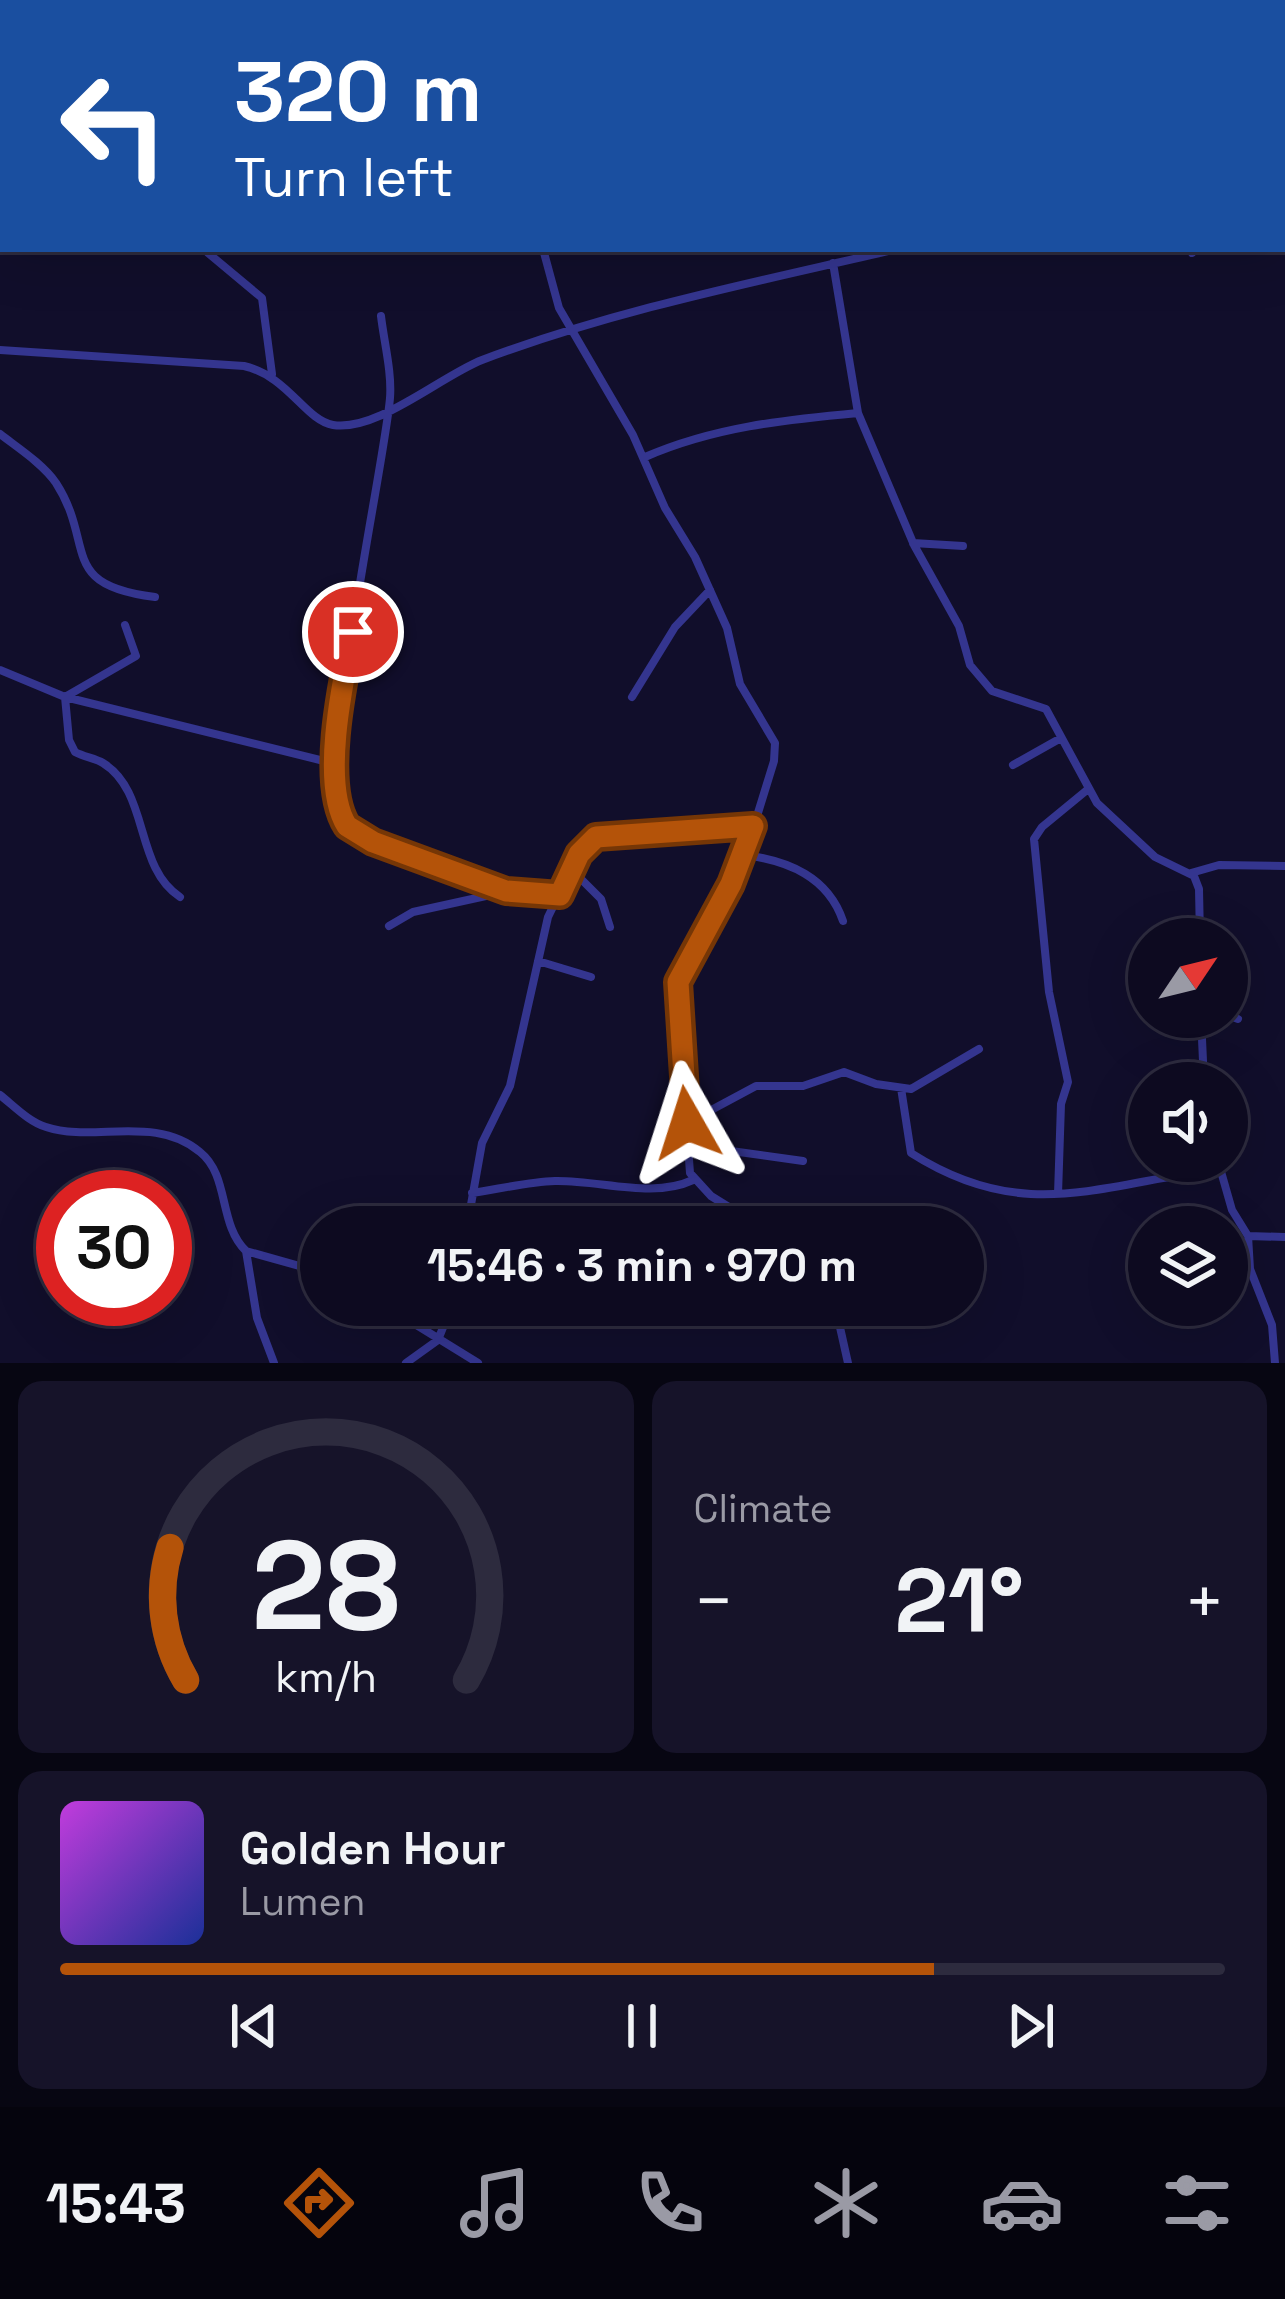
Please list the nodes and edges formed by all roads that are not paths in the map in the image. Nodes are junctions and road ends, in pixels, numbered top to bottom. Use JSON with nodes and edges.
{"nodes":[{"id":1,"x":544,"y":252,"type":"edge"},
{"id":2,"x":208,"y":253,"type":"dead end"},
{"id":3,"x":854,"y":254,"type":"edge"},
{"id":4,"x":833,"y":263,"type":"junction"},
{"id":5,"x":381,"y":316,"type":"dead end"},
{"id":6,"x":572,"y":331,"type":"junction"},
{"id":7,"x":0,"y":350,"type":"edge"},
{"id":8,"x":272,"y":374,"type":"junction"},
{"id":9,"x":388,"y":411,"type":"junction"},
{"id":10,"x":858,"y":413,"type":"junction"},
{"id":11,"x":0,"y":434,"type":"edge"},
{"id":12,"x":645,"y":458,"type":"junction"},
{"id":13,"x":913,"y":543,"type":"junction"},
{"id":14,"x":963,"y":546,"type":"dead end"},
{"id":15,"x":710,"y":590,"type":"junction"},
{"id":16,"x":155,"y":598,"type":"dead end"},
{"id":17,"x":125,"y":625,"type":"dead end"},
{"id":18,"x":0,"y":670,"type":"edge"},
{"id":19,"x":65,"y":697,"type":"junction"},
{"id":20,"x":632,"y":697,"type":"dead end"},
{"id":21,"x":1061,"y":738,"type":"junction"},
{"id":22,"x":336,"y":764,"type":"junction"},
{"id":23,"x":1012,"y":765,"type":"dead end"},
{"id":24,"x":1087,"y":790,"type":"junction"},
{"id":25,"x":753,"y":826,"type":"junction"},
{"id":26,"x":745,"y":855,"type":"junction"},
{"id":27,"x":1285,"y":866,"type":"edge"},
{"id":28,"x":573,"y":871,"type":"junction"},
{"id":29,"x":1190,"y":873,"type":"junction"},
{"id":30,"x":506,"y":891,"type":"junction"},
{"id":31,"x":560,"y":895,"type":"junction"},
{"id":32,"x":180,"y":897,"type":"dead end"},
{"id":33,"x":1200,"y":918,"type":"edge"},
{"id":34,"x":843,"y":921,"type":"dead end"},
{"id":35,"x":389,"y":926,"type":"dead end"},
{"id":36,"x":610,"y":927,"type":"dead end"},
{"id":37,"x":538,"y":961,"type":"junction"},
{"id":38,"x":591,"y":977,"type":"dead end"},
{"id":39,"x":979,"y":1049,"type":"dead end"},
{"id":40,"x":902,"y":1088,"type":"junction"},
{"id":41,"x":0,"y":1095,"type":"edge"},
{"id":42,"x":687,"y":1123,"type":"junction"},
{"id":43,"x":688,"y":1145,"type":"junction"},
{"id":44,"x":802,"y":1161,"type":"dead end"},
{"id":45,"x":693,"y":1180,"type":"junction"},
{"id":46,"x":1132,"y":1182,"type":"edge"},
{"id":47,"x":472,"y":1193,"type":"junction"},
{"id":48,"x":1058,"y":1194,"type":"junction"},
{"id":49,"x":470,"y":1206,"type":"edge"},
{"id":50,"x":731,"y":1206,"type":"edge"},
{"id":51,"x":1248,"y":1236,"type":"joint"},
{"id":52,"x":1285,"y":1238,"type":"edge"},
{"id":53,"x":246,"y":1251,"type":"junction"},
{"id":54,"x":300,"y":1266,"type":"edge"},
{"id":55,"x":416,"y":1326,"type":"edge"},
{"id":56,"x":444,"y":1326,"type":"edge"},
{"id":57,"x":840,"y":1326,"type":"edge"},
{"id":58,"x":438,"y":1340,"type":"junction"},
{"id":59,"x":274,"y":1363,"type":"edge"},
{"id":60,"x":406,"y":1363,"type":"edge"},
{"id":61,"x":478,"y":1363,"type":"edge"},
{"id":62,"x":848,"y":1363,"type":"edge"},
{"id":63,"x":1276,"y":1363,"type":"edge"}],
"edges":[{"from":1,"to":6,"type":"street"},
{"from":2,"to":8,"type":"street"},
{"from":3,"to":4,"type":"street"},
{"from":4,"to":6,"type":"street"},
{"from":4,"to":10,"type":"street"},
{"from":5,"to":9,"type":"street"},
{"from":6,"to":9,"type":"street"},
{"from":6,"to":12,"type":"street"},
{"from":7,"to":8,"type":"street"},
{"from":8,"to":9,"type":"street"},
{"from":9,"to":22,"type":"street"},
{"from":10,"to":12,"type":"street"},
{"from":10,"to":13,"type":"street"},
{"from":11,"to":16,"type":"street"},
{"from":12,"to":15,"type":"street"},
{"from":13,"to":14,"type":"street"},
{"from":13,"to":21,"type":"street"},
{"from":15,"to":20,"type":"street"},
{"from":15,"to":25,"type":"street"},
{"from":17,"to":19,"type":"street"},
{"from":18,"to":19,"type":"street"},
{"from":19,"to":22,"type":"street"},
{"from":19,"to":32,"type":"street"},
{"from":21,"to":23,"type":"street"},
{"from":21,"to":24,"type":"street"},
{"from":22,"to":30,"type":"street"},
{"from":24,"to":29,"type":"street"},
{"from":24,"to":48,"type":"street"},
{"from":25,"to":26,"type":"street"},
{"from":25,"to":28,"type":"street"},
{"from":26,"to":34,"type":"street"},
{"from":26,"to":42,"type":"street"},
{"from":27,"to":29,"type":"street"},
{"from":28,"to":31,"type":"street"},
{"from":28,"to":36,"type":"street"},
{"from":29,"to":33,"type":"street"},
{"from":30,"to":31,"type":"street"},
{"from":30,"to":35,"type":"street"},
{"from":31,"to":37,"type":"street"},
{"from":37,"to":38,"type":"street"},
{"from":37,"to":47,"type":"street"},
{"from":39,"to":40,"type":"street"},
{"from":40,"to":42,"type":"street"},
{"from":40,"to":48,"type":"street"},
{"from":41,"to":53,"type":"street"},
{"from":42,"to":43,"type":"street"},
{"from":43,"to":44,"type":"street"},
{"from":43,"to":45,"type":"street"},
{"from":45,"to":47,"type":"street"},
{"from":45,"to":50,"type":"street"},
{"from":46,"to":48,"type":"street"},
{"from":47,"to":49,"type":"street"},
{"from":51,"to":52,"type":"street"},
{"from":51,"to":63,"type":"street"},
{"from":53,"to":54,"type":"street"},
{"from":53,"to":59,"type":"street"},
{"from":55,"to":58,"type":"street"},
{"from":56,"to":58,"type":"street"},
{"from":57,"to":62,"type":"street"},
{"from":58,"to":60,"type":"street"},
{"from":58,"to":61,"type":"street"}]}
